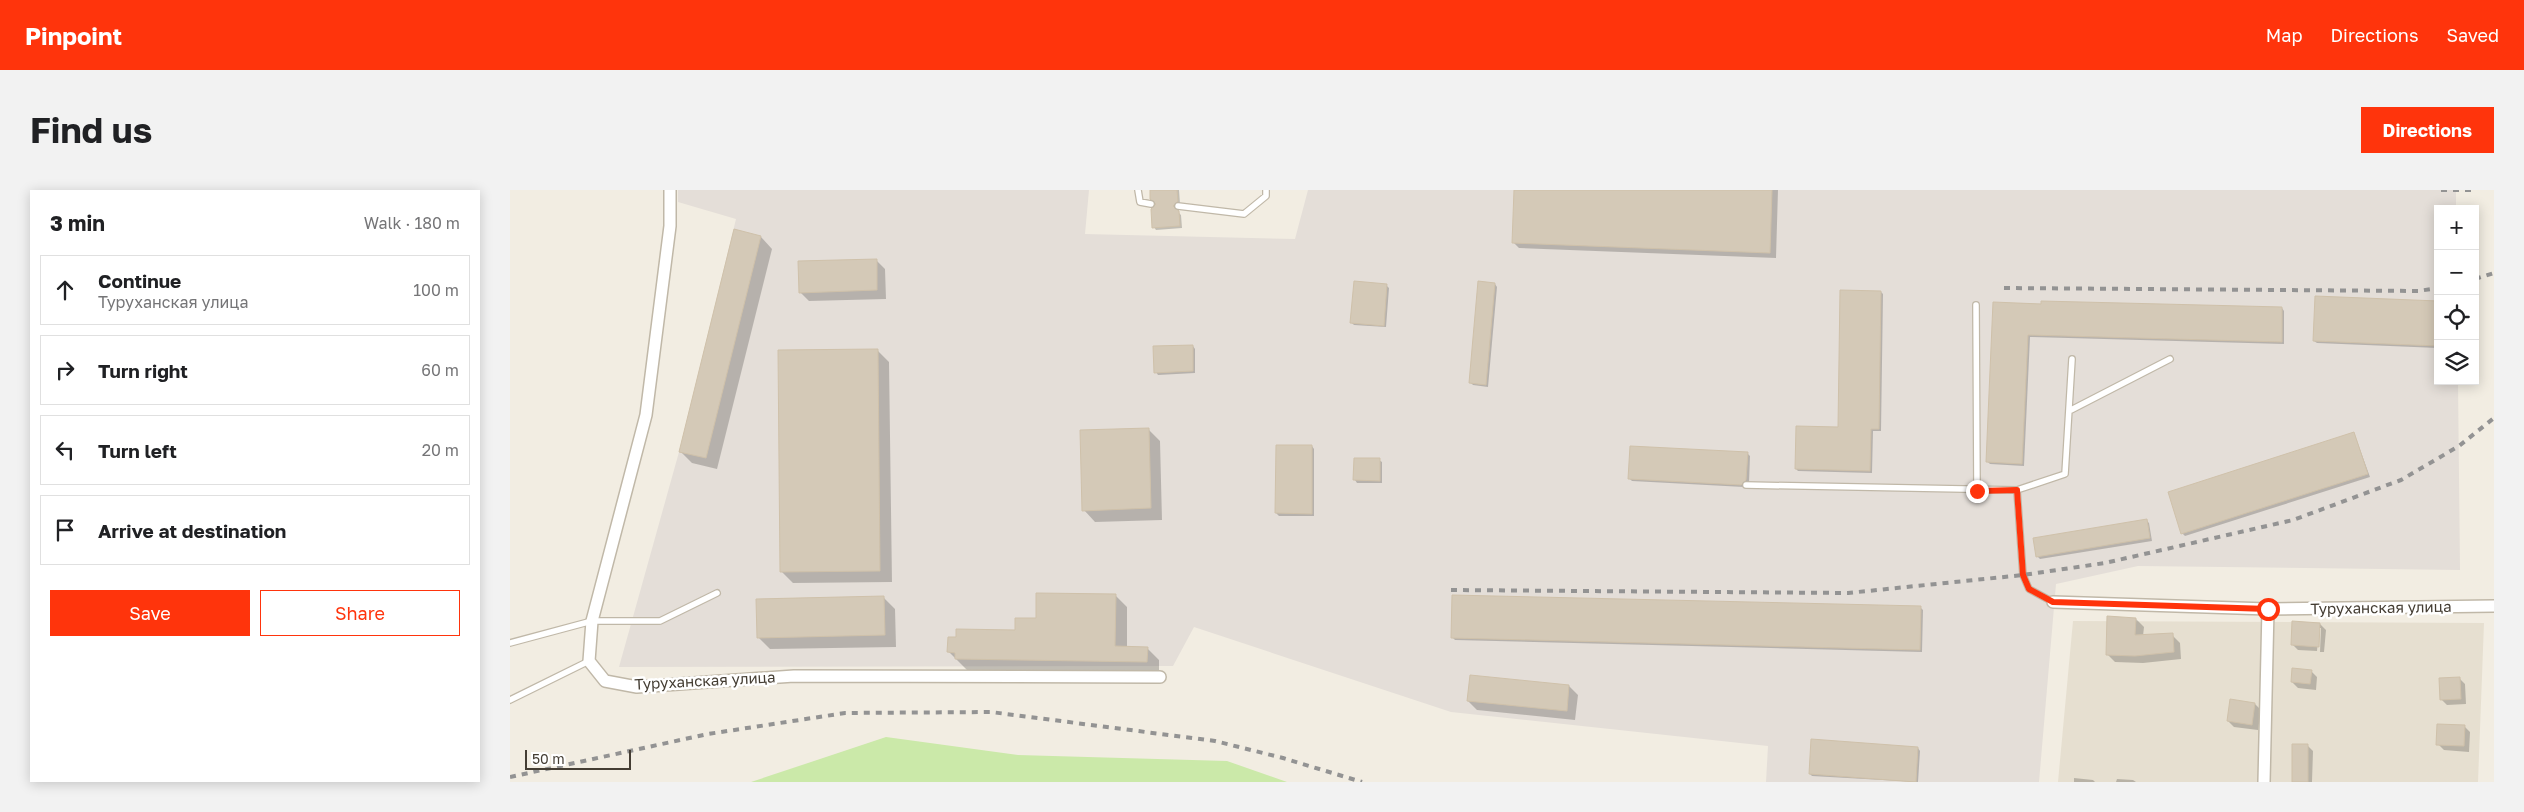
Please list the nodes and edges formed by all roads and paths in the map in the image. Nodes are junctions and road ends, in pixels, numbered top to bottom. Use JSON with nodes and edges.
{"nodes":[{"id":1,"x":670,"y":190,"type":"edge"},
{"id":2,"x":1138,"y":190,"type":"edge"},
{"id":3,"x":1266,"y":190,"type":"edge"},
{"id":4,"x":1151,"y":204,"type":"dead end"},
{"id":5,"x":1178,"y":206,"type":"dead end"},
{"id":6,"x":1976,"y":305,"type":"dead end"},
{"id":7,"x":2072,"y":359,"type":"dead end"},
{"id":8,"x":2170,"y":359,"type":"dead end"},
{"id":9,"x":2071,"y":410,"type":"junction"},
{"id":10,"x":1746,"y":485,"type":"dead end"},
{"id":11,"x":2017,"y":490,"type":"junction"},
{"id":12,"x":1977,"y":491,"type":"junction"},
{"id":13,"x":717,"y":593,"type":"dead end"},
{"id":14,"x":2053,"y":602,"type":"joint"},
{"id":15,"x":2494,"y":606,"type":"edge"},
{"id":16,"x":2268,"y":609,"type":"junction"},
{"id":17,"x":592,"y":621,"type":"junction"},
{"id":18,"x":510,"y":643,"type":"edge"},
{"id":19,"x":588,"y":661,"type":"junction"},
{"id":20,"x":1160,"y":677,"type":"dead end"},
{"id":21,"x":510,"y":700,"type":"edge"},
{"id":22,"x":2264,"y":782,"type":"edge"}],
"edges":[{"from":1,"to":17,"type":"street"},
{"from":2,"to":4,"type":"lane"},
{"from":3,"to":5,"type":"lane"},
{"from":6,"to":12,"type":"lane"},
{"from":7,"to":9,"type":"lane"},
{"from":8,"to":9,"type":"lane"},
{"from":9,"to":11,"type":"lane"},
{"from":10,"to":12,"type":"lane"},
{"from":11,"to":12,"type":"lane"},
{"from":11,"to":14,"type":"lane"},
{"from":13,"to":17,"type":"lane"},
{"from":14,"to":16,"type":"street","name":"Туруханская улица"},
{"from":15,"to":16,"type":"street","name":"Туруханская улица"},
{"from":16,"to":22,"type":"street"},
{"from":17,"to":18,"type":"lane"},
{"from":17,"to":19,"type":"street"},
{"from":19,"to":20,"type":"street","name":"Туруханская улица"},
{"from":19,"to":21,"type":"lane"}]}
